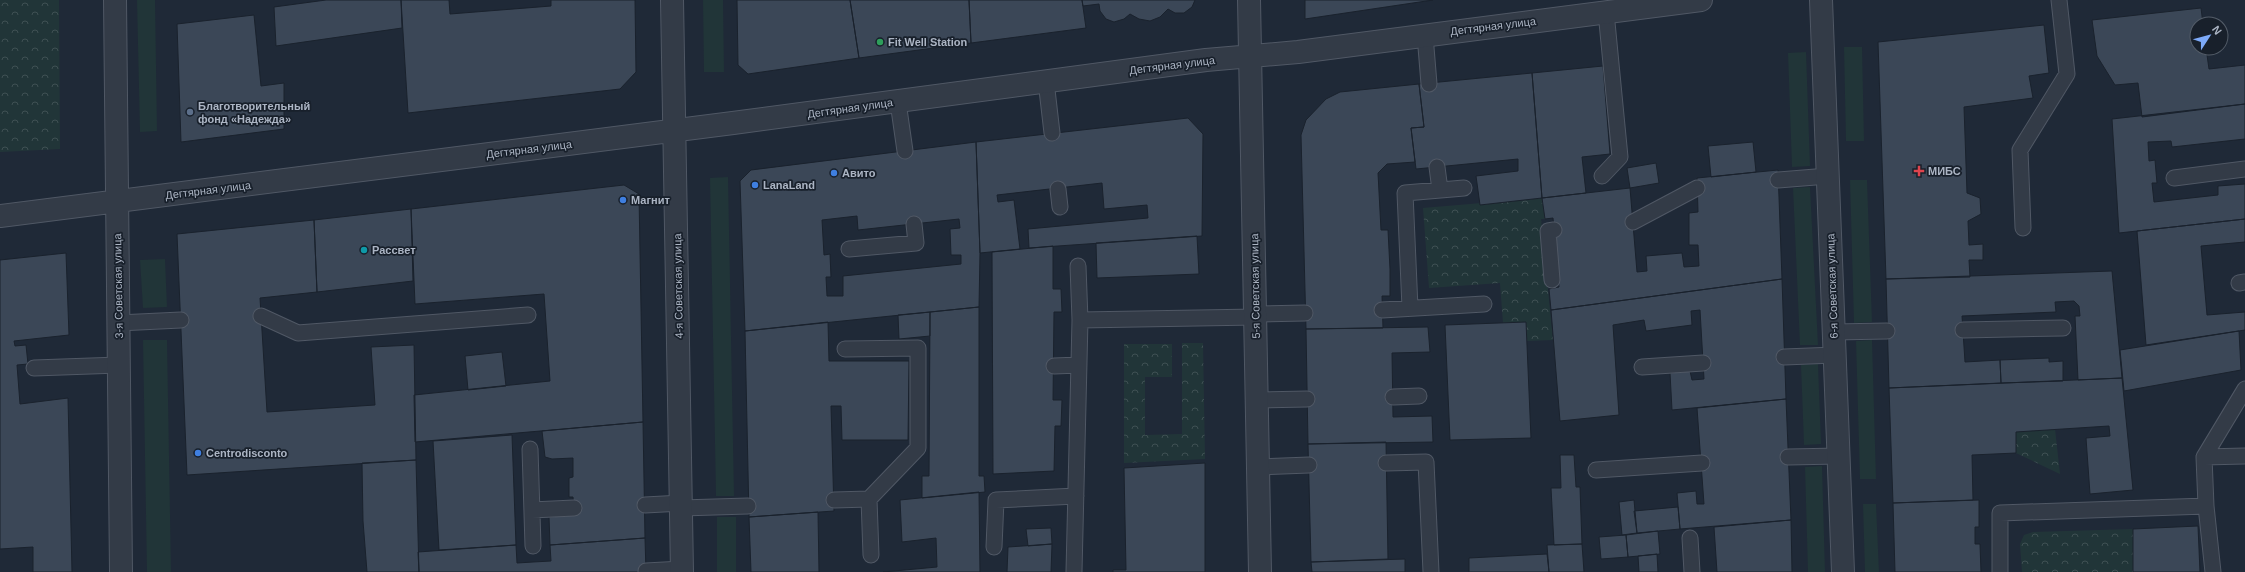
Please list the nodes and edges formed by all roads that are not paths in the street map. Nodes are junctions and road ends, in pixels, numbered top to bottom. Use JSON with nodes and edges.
{"nodes":[{"id":1,"x":115,"y":0,"type":"edge"},
{"id":2,"x":672,"y":0,"type":"edge"},
{"id":3,"x":1249,"y":0,"type":"edge"},
{"id":4,"x":1701,"y":0,"type":"edge"},
{"id":5,"x":1821,"y":0,"type":"edge"},
{"id":6,"x":2059,"y":0,"type":"edge"},
{"id":7,"x":1664,"y":2,"type":"edge"},
{"id":8,"x":1606,"y":12,"type":"junction"},
{"id":9,"x":1425,"y":35,"type":"junction"},
{"id":10,"x":1250,"y":55,"type":"junction"},
{"id":11,"x":1046,"y":81,"type":"junction"},
{"id":12,"x":1429,"y":84,"type":"dead end"},
{"id":13,"x":898,"y":102,"type":"junction"},
{"id":14,"x":676,"y":130,"type":"junction"},
{"id":15,"x":1052,"y":133,"type":"dead end"},
{"id":16,"x":905,"y":151,"type":"dead end"},
{"id":17,"x":1438,"y":167,"type":"dead end"},
{"id":18,"x":2245,"y":169,"type":"edge"},
{"id":19,"x":1602,"y":176,"type":"dead end"},
{"id":20,"x":1828,"y":176,"type":"junction"},
{"id":21,"x":2174,"y":178,"type":"dead end"},
{"id":22,"x":1778,"y":180,"type":"dead end"},
{"id":23,"x":1058,"y":188,"type":"dead end"},
{"id":24,"x":1464,"y":188,"type":"dead end"},
{"id":25,"x":1697,"y":188,"type":"dead end"},
{"id":26,"x":1440,"y":190,"type":"junction"},
{"id":27,"x":117,"y":201,"type":"junction"},
{"id":28,"x":1060,"y":207,"type":"dead end"},
{"id":29,"x":0,"y":216,"type":"edge"},
{"id":30,"x":1633,"y":222,"type":"dead end"},
{"id":31,"x":914,"y":224,"type":"dead end"},
{"id":32,"x":2023,"y":228,"type":"dead end"},
{"id":33,"x":1554,"y":230,"type":"dead end"},
{"id":34,"x":849,"y":249,"type":"dead end"},
{"id":35,"x":1078,"y":266,"type":"dead end"},
{"id":36,"x":1552,"y":280,"type":"dead end"},
{"id":37,"x":1484,"y":304,"type":"dead end"},
{"id":38,"x":1410,"y":308,"type":"junction"},
{"id":39,"x":1382,"y":310,"type":"dead end"},
{"id":40,"x":1306,"y":313,"type":"dead end"},
{"id":41,"x":528,"y":315,"type":"dead end"},
{"id":42,"x":261,"y":316,"type":"dead end"},
{"id":43,"x":1256,"y":316,"type":"junction"},
{"id":44,"x":181,"y":320,"type":"dead end"},
{"id":45,"x":1080,"y":320,"type":"junction"},
{"id":46,"x":118,"y":323,"type":"junction"},
{"id":47,"x":2063,"y":328,"type":"dead end"},
{"id":48,"x":1963,"y":330,"type":"dead end"},
{"id":49,"x":1887,"y":331,"type":"dead end"},
{"id":50,"x":1834,"y":332,"type":"junction"},
{"id":51,"x":845,"y":349,"type":"dead end"},
{"id":52,"x":1835,"y":355,"type":"junction"},
{"id":53,"x":1784,"y":357,"type":"dead end"},
{"id":54,"x":1703,"y":363,"type":"dead end"},
{"id":55,"x":119,"y":365,"type":"junction"},
{"id":56,"x":1079,"y":365,"type":"junction"},
{"id":57,"x":1054,"y":366,"type":"dead end"},
{"id":58,"x":1642,"y":367,"type":"dead end"},
{"id":59,"x":34,"y":368,"type":"dead end"},
{"id":60,"x":2245,"y":390,"type":"edge"},
{"id":61,"x":1419,"y":396,"type":"dead end"},
{"id":62,"x":1393,"y":397,"type":"dead end"},
{"id":63,"x":1308,"y":399,"type":"dead end"},
{"id":64,"x":1257,"y":400,"type":"junction"},
{"id":65,"x":530,"y":449,"type":"dead end"},
{"id":66,"x":1839,"y":456,"type":"junction"},
{"id":67,"x":2245,"y":456,"type":"edge"},
{"id":68,"x":1788,"y":457,"type":"dead end"},
{"id":69,"x":2204,"y":457,"type":"junction"},
{"id":70,"x":1386,"y":463,"type":"dead end"},
{"id":71,"x":1702,"y":463,"type":"dead end"},
{"id":72,"x":1309,"y":465,"type":"dead end"},
{"id":73,"x":1259,"y":467,"type":"junction"},
{"id":74,"x":1596,"y":470,"type":"dead end"},
{"id":75,"x":1076,"y":496,"type":"junction"},
{"id":76,"x":869,"y":499,"type":"junction"},
{"id":77,"x":834,"y":500,"type":"dead end"},
{"id":78,"x":645,"y":505,"type":"dead end"},
{"id":79,"x":682,"y":505,"type":"junction"},
{"id":80,"x":748,"y":506,"type":"dead end"},
{"id":81,"x":2206,"y":506,"type":"junction"},
{"id":82,"x":574,"y":508,"type":"dead end"},
{"id":83,"x":532,"y":510,"type":"junction"},
{"id":84,"x":1690,"y":538,"type":"dead end"},
{"id":85,"x":533,"y":546,"type":"dead end"},
{"id":86,"x":994,"y":547,"type":"dead end"},
{"id":87,"x":870,"y":555,"type":"dead end"},
{"id":88,"x":646,"y":571,"type":"edge"},
{"id":89,"x":682,"y":571,"type":"edge"},
{"id":90,"x":121,"y":572,"type":"edge"},
{"id":91,"x":1074,"y":572,"type":"edge"},
{"id":92,"x":1260,"y":572,"type":"edge"},
{"id":93,"x":1425,"y":572,"type":"edge"},
{"id":94,"x":1431,"y":572,"type":"edge"},
{"id":95,"x":1692,"y":572,"type":"edge"},
{"id":96,"x":1843,"y":572,"type":"edge"},
{"id":97,"x":2000,"y":572,"type":"edge"},
{"id":98,"x":2213,"y":572,"type":"edge"}],
"edges":[{"from":1,"to":27,"type":"street","name":"3-я Советская улица"},
{"from":2,"to":14,"type":"street","name":"4-я Советская улица"},
{"from":3,"to":10,"type":"street","name":"5-я Советская улица"},
{"from":4,"to":7,"type":"street","name":"Дегтярная улица"},
{"from":5,"to":20,"type":"street","name":"6-я Советская улица"},
{"from":6,"to":32,"type":"lane"},
{"from":7,"to":8,"type":"street","name":"Дегтярная улица"},
{"from":8,"to":9,"type":"street","name":"Дегтярная улица"},
{"from":8,"to":19,"type":"lane"},
{"from":9,"to":10,"type":"street","name":"Дегтярная улица"},
{"from":9,"to":12,"type":"lane"},
{"from":10,"to":11,"type":"street","name":"Дегтярная улица"},
{"from":10,"to":43,"type":"street","name":"5-я Советская улица"},
{"from":11,"to":13,"type":"street","name":"Дегтярная улица"},
{"from":11,"to":15,"type":"lane"},
{"from":13,"to":14,"type":"street","name":"Дегтярная улица"},
{"from":13,"to":16,"type":"lane"},
{"from":14,"to":27,"type":"street","name":"Дегтярная улица"},
{"from":14,"to":79,"type":"street","name":"4-я Советская улица"},
{"from":17,"to":26,"type":"lane"},
{"from":18,"to":21,"type":"lane"},
{"from":20,"to":22,"type":"lane"},
{"from":20,"to":50,"type":"street","name":"6-я Советская улица"},
{"from":23,"to":28,"type":"lane"},
{"from":24,"to":26,"type":"lane"},
{"from":25,"to":30,"type":"lane"},
{"from":26,"to":38,"type":"lane"},
{"from":27,"to":29,"type":"street","name":"Дегтярная улица"},
{"from":27,"to":46,"type":"street","name":"3-я Советская улица"},
{"from":31,"to":34,"type":"lane"},
{"from":33,"to":36,"type":"lane"},
{"from":35,"to":45,"type":"lane"},
{"from":37,"to":38,"type":"lane"},
{"from":38,"to":39,"type":"lane"},
{"from":40,"to":43,"type":"lane"},
{"from":41,"to":42,"type":"lane"},
{"from":43,"to":45,"type":"lane"},
{"from":43,"to":64,"type":"street","name":"5-я Советская улица"},
{"from":44,"to":46,"type":"lane"},
{"from":45,"to":56,"type":"lane"},
{"from":46,"to":55,"type":"street","name":"3-я Советская улица"},
{"from":47,"to":48,"type":"lane"},
{"from":49,"to":50,"type":"lane"},
{"from":50,"to":52,"type":"street","name":"6-я Советская улица"},
{"from":51,"to":76,"type":"lane"},
{"from":52,"to":53,"type":"lane"},
{"from":52,"to":66,"type":"street","name":"6-я Советская улица"},
{"from":54,"to":58,"type":"lane"},
{"from":55,"to":59,"type":"lane"},
{"from":55,"to":90,"type":"street","name":"3-я Советская улица"},
{"from":56,"to":57,"type":"lane"},
{"from":56,"to":75,"type":"lane"},
{"from":60,"to":69,"type":"lane"},
{"from":61,"to":62,"type":"lane"},
{"from":63,"to":64,"type":"lane"},
{"from":64,"to":73,"type":"street","name":"5-я Советская улица"},
{"from":65,"to":83,"type":"lane"},
{"from":66,"to":68,"type":"lane"},
{"from":66,"to":96,"type":"street","name":"6-я Советская улица"},
{"from":67,"to":69,"type":"lane"},
{"from":69,"to":81,"type":"lane"},
{"from":70,"to":94,"type":"lane"},
{"from":71,"to":74,"type":"lane"},
{"from":72,"to":73,"type":"lane"},
{"from":73,"to":92,"type":"street","name":"5-я Советская улица"},
{"from":75,"to":86,"type":"lane"},
{"from":75,"to":91,"type":"lane"},
{"from":76,"to":77,"type":"lane"},
{"from":76,"to":87,"type":"lane"},
{"from":78,"to":79,"type":"lane"},
{"from":79,"to":80,"type":"lane"},
{"from":79,"to":89,"type":"street","name":"4-я Советская улица"},
{"from":81,"to":97,"type":"lane"},
{"from":81,"to":98,"type":"lane"},
{"from":82,"to":83,"type":"lane"},
{"from":83,"to":85,"type":"lane"},
{"from":84,"to":95,"type":"lane"},
{"from":88,"to":89,"type":"lane"},
{"from":93,"to":94,"type":"lane"}]}
